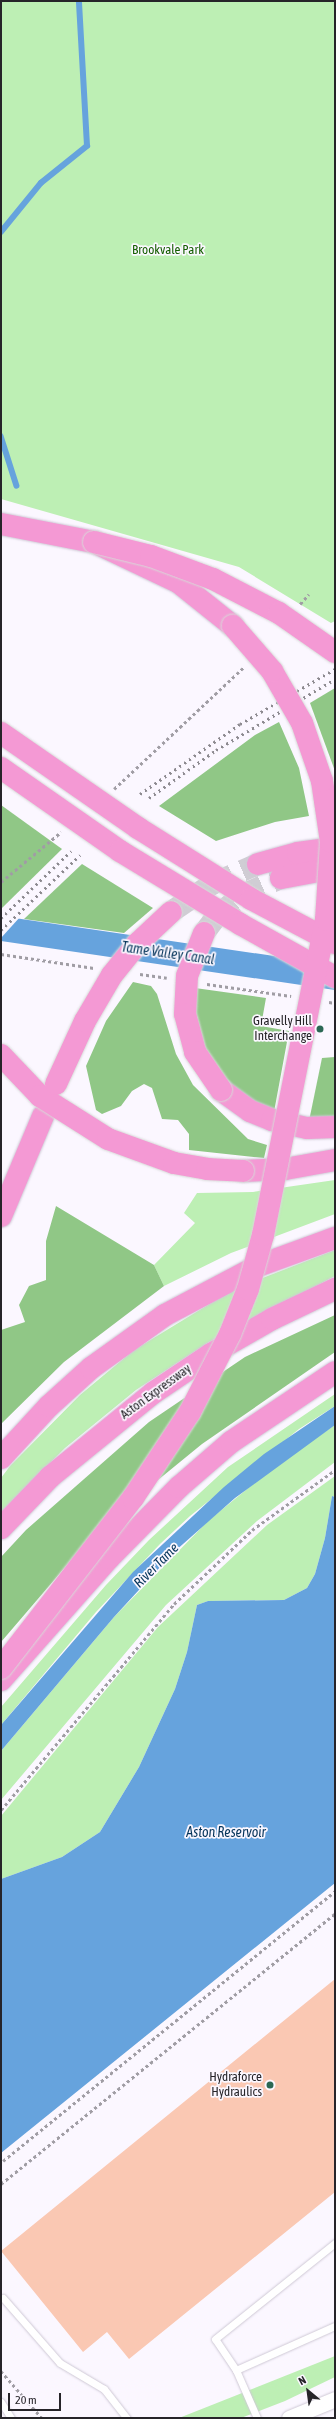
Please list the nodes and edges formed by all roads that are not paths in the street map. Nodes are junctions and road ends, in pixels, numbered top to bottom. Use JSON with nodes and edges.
{"nodes":[{"id":1,"x":1,"y":524,"type":"edge"},
{"id":2,"x":94,"y":542,"type":"junction"},
{"id":3,"x":335,"y":652,"type":"edge"},
{"id":4,"x":1,"y":733,"type":"edge"},
{"id":5,"x":1,"y":768,"type":"edge"},
{"id":6,"x":335,"y":848,"type":"edge"},
{"id":7,"x":258,"y":864,"type":"tunnel mouth"},
{"id":8,"x":335,"y":868,"type":"edge"},
{"id":9,"x":287,"y":869,"type":"junction"},
{"id":10,"x":171,"y":912,"type":"tunnel mouth"},
{"id":11,"x":204,"y":933,"type":"tunnel mouth"},
{"id":12,"x":335,"y":944,"type":"edge"},
{"id":13,"x":335,"y":977,"type":"edge"},
{"id":14,"x":1,"y":1055,"type":"edge"},
{"id":15,"x":56,"y":1084,"type":"dead end"},
{"id":16,"x":42,"y":1116,"type":"dead end"},
{"id":17,"x":335,"y":1127,"type":"edge"},
{"id":18,"x":335,"y":1160,"type":"edge"},
{"id":19,"x":1,"y":1216,"type":"edge"},
{"id":20,"x":335,"y":1238,"type":"edge"},
{"id":21,"x":335,"y":1289,"type":"edge"},
{"id":22,"x":335,"y":1372,"type":"edge"},
{"id":23,"x":1,"y":1458,"type":"edge"},
{"id":24,"x":1,"y":1528,"type":"edge"},
{"id":25,"x":1,"y":1668,"type":"edge"},
{"id":26,"x":1,"y":1680,"type":"edge"},
{"id":27,"x":335,"y":2243,"type":"edge"},
{"id":28,"x":3,"y":2298,"type":"dead end"},
{"id":29,"x":335,"y":2326,"type":"edge"},
{"id":30,"x":236,"y":2370,"type":"junction"},
{"id":31,"x":335,"y":2399,"type":"edge"},
{"id":32,"x":1,"y":2402,"type":"edge"},
{"id":33,"x":310,"y":2414,"type":"edge"},
{"id":34,"x":11,"y":2418,"type":"edge"},
{"id":35,"x":127,"y":2418,"type":"edge"},
{"id":36,"x":257,"y":2418,"type":"edge"},
{"id":37,"x":289,"y":2418,"type":"edge"}],
"edges":[{"from":1,"to":2,"type":"highway"},
{"from":2,"to":3,"type":"highway","bridge":true},
{"from":2,"to":25,"type":"highway","bridge":true},
{"from":4,"to":12,"type":"highway","bridge":true},
{"from":5,"to":13,"type":"highway","bridge":true},
{"from":6,"to":9,"type":"highway"},
{"from":7,"to":9,"type":"highway"},
{"from":8,"to":9,"type":"highway"},
{"from":10,"to":15,"type":"highway","bridge":true},
{"from":11,"to":17,"type":"highway","bridge":true},
{"from":14,"to":18,"type":"highway","bridge":true},
{"from":16,"to":19,"type":"highway"},
{"from":20,"to":23,"type":"highway"},
{"from":21,"to":24,"type":"highway","name":"Aston Expressway"},
{"from":22,"to":26,"type":"highway"},
{"from":27,"to":30,"type":"lane"},
{"from":28,"to":35,"type":"lane"},
{"from":29,"to":30,"type":"lane"},
{"from":30,"to":36,"type":"lane"},
{"from":31,"to":33,"type":"street"},
{"from":32,"to":34,"type":"lane"},
{"from":33,"to":37,"type":"street"}]}
